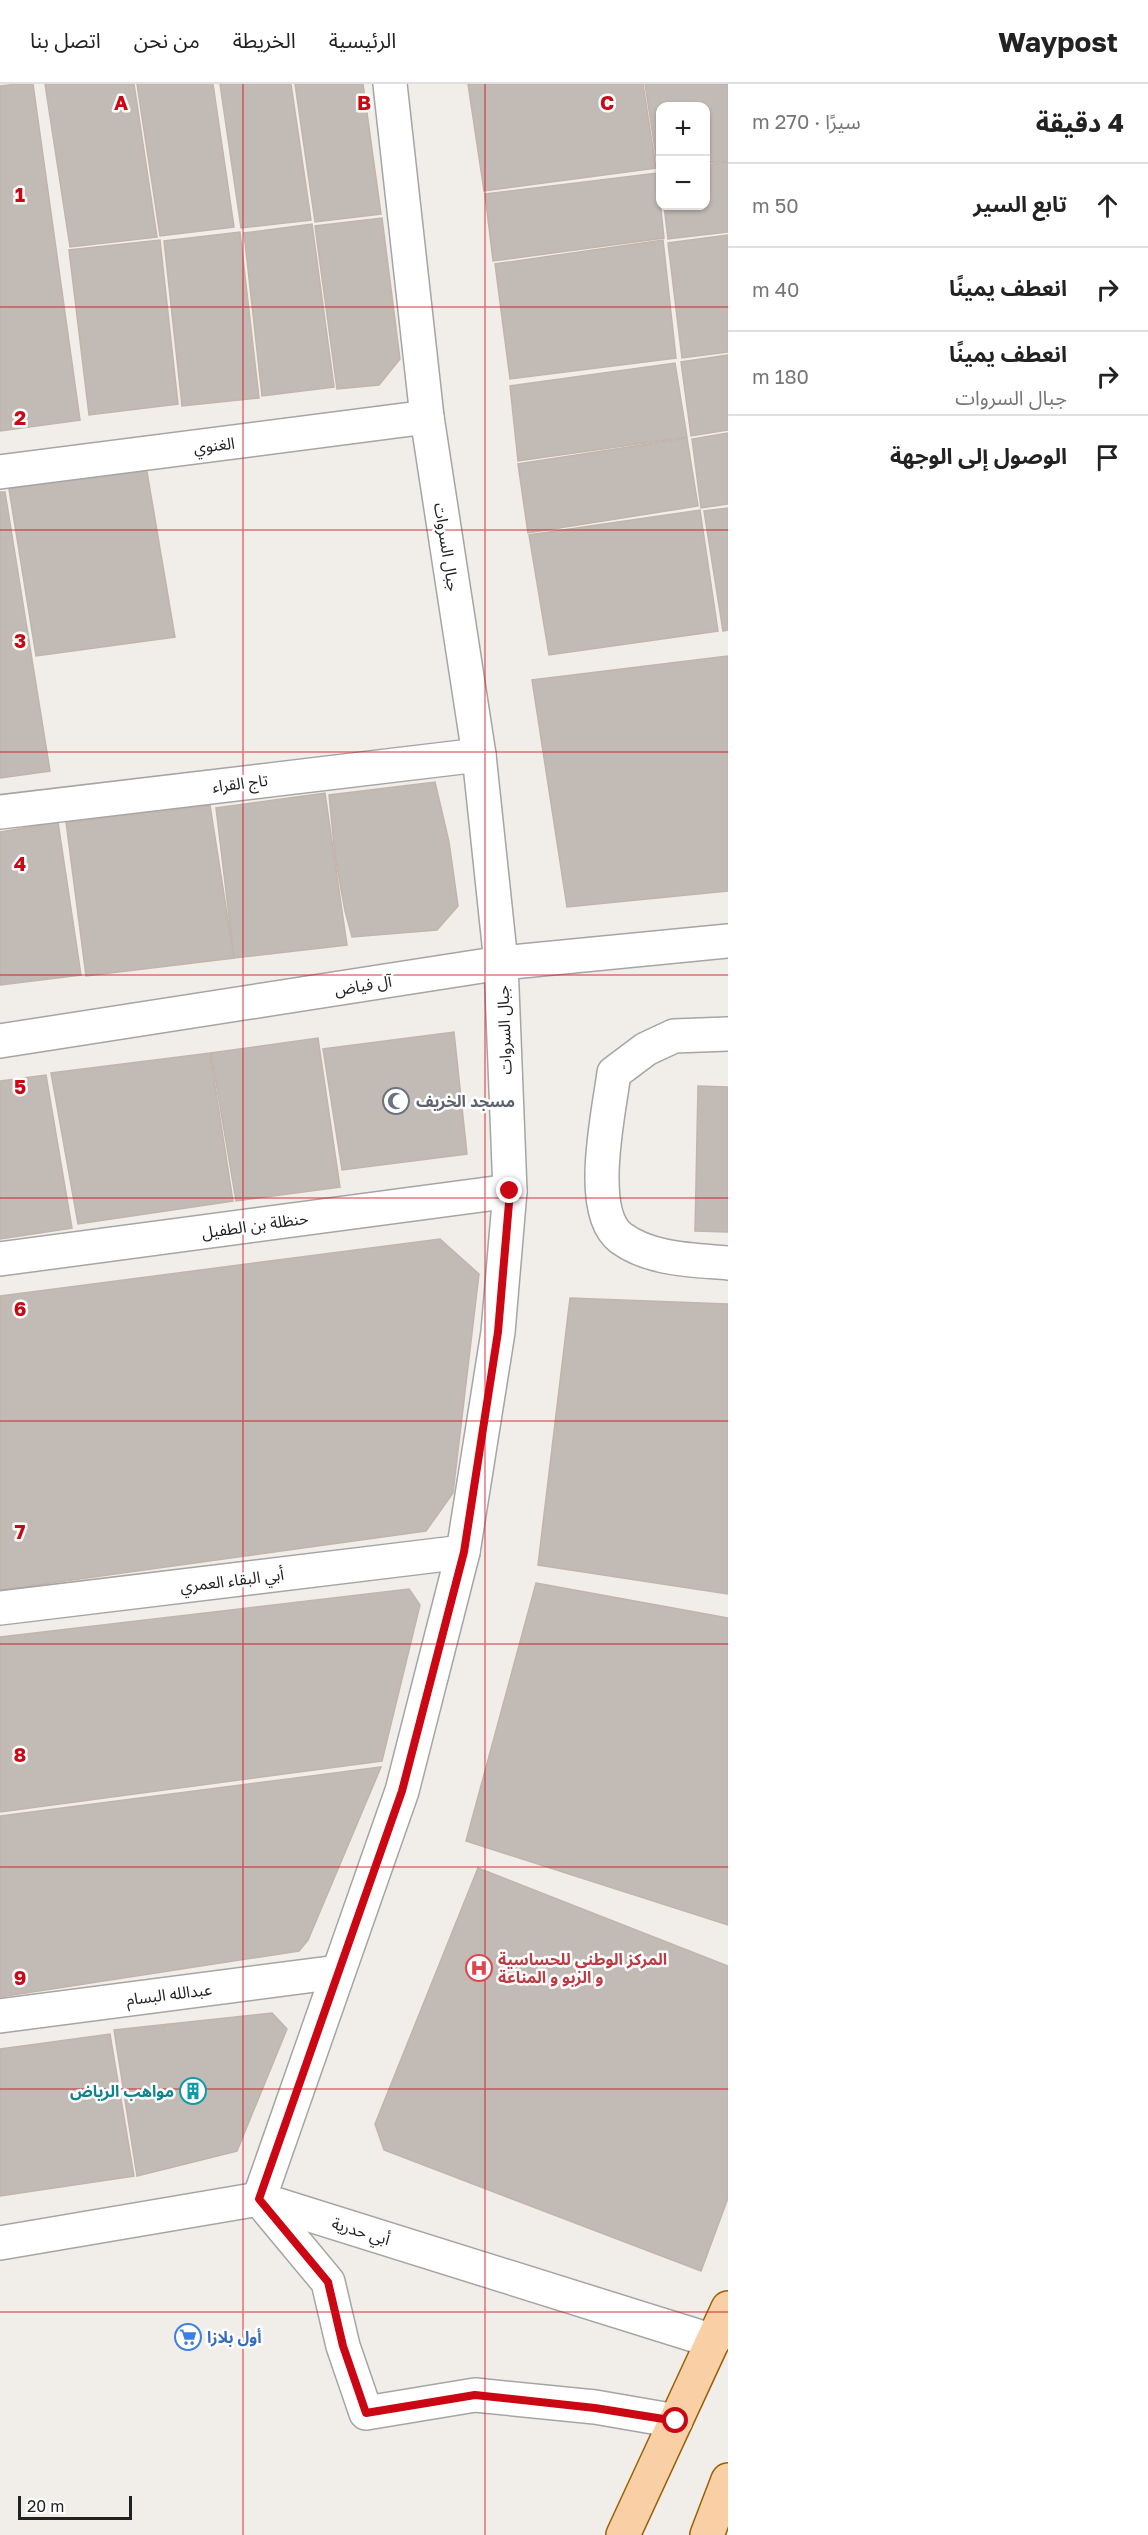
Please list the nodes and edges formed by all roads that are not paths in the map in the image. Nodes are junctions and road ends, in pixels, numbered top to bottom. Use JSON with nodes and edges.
{"nodes":[{"id":1,"x":390,"y":84,"type":"edge"},
{"id":2,"x":427,"y":417,"type":"junction"},
{"id":3,"x":0,"y":472,"type":"edge"},
{"id":4,"x":479,"y":755,"type":"junction"},
{"id":5,"x":0,"y":812,"type":"edge"},
{"id":6,"x":728,"y":941,"type":"edge"},
{"id":7,"x":501,"y":963,"type":"junction"},
{"id":8,"x":728,"y":1034,"type":"edge"},
{"id":9,"x":0,"y":1041,"type":"edge"},
{"id":10,"x":510,"y":1191,"type":"junction"},
{"id":11,"x":0,"y":1259,"type":"edge"},
{"id":12,"x":728,"y":1263,"type":"edge"},
{"id":13,"x":464,"y":1552,"type":"junction"},
{"id":14,"x":0,"y":1608,"type":"edge"},
{"id":15,"x":338,"y":1972,"type":"junction"},
{"id":16,"x":0,"y":2016,"type":"edge"},
{"id":17,"x":259,"y":2199,"type":"junction"},
{"id":18,"x":0,"y":2243,"type":"edge"},
{"id":19,"x":728,"y":2308,"type":"edge"},
{"id":20,"x":713,"y":2341,"type":"junction"},
{"id":21,"x":676,"y":2421,"type":"junction"},
{"id":22,"x":728,"y":2480,"type":"edge"},
{"id":23,"x":623,"y":2535,"type":"edge"},
{"id":24,"x":707,"y":2535,"type":"edge"}],
"edges":[{"from":1,"to":2,"type":"street","name":"جبال السروات"},
{"from":2,"to":3,"type":"street","name":"الغنوي"},
{"from":2,"to":4,"type":"street","name":"جبال السروات"},
{"from":4,"to":5,"type":"street","name":"تاج القراء"},
{"from":4,"to":7,"type":"street","name":"جبال السروات"},
{"from":6,"to":7,"type":"street","name":"آل فياض"},
{"from":7,"to":9,"type":"street","name":"آل فياض"},
{"from":7,"to":10,"type":"street","name":"جبال السروات"},
{"from":8,"to":12,"type":"street"},
{"from":10,"to":11,"type":"street","name":"حنظلة بن الطفيل"},
{"from":10,"to":13,"type":"street","name":"جبال السروات"},
{"from":13,"to":14,"type":"street","name":"أبي البقاء العمري"},
{"from":13,"to":15,"type":"street","name":"جبال السروات"},
{"from":15,"to":16,"type":"street","name":"عبدالله البسام"},
{"from":15,"to":17,"type":"street","name":"جبال السروات"},
{"from":17,"to":18,"type":"street","name":"أبي حدرية"},
{"from":17,"to":20,"type":"street","name":"أبي حدرية"},
{"from":17,"to":21,"type":"street"},
{"from":19,"to":20,"type":"main road"},
{"from":20,"to":21,"type":"main road"},
{"from":21,"to":23,"type":"main road"},
{"from":22,"to":24,"type":"main road"}]}
